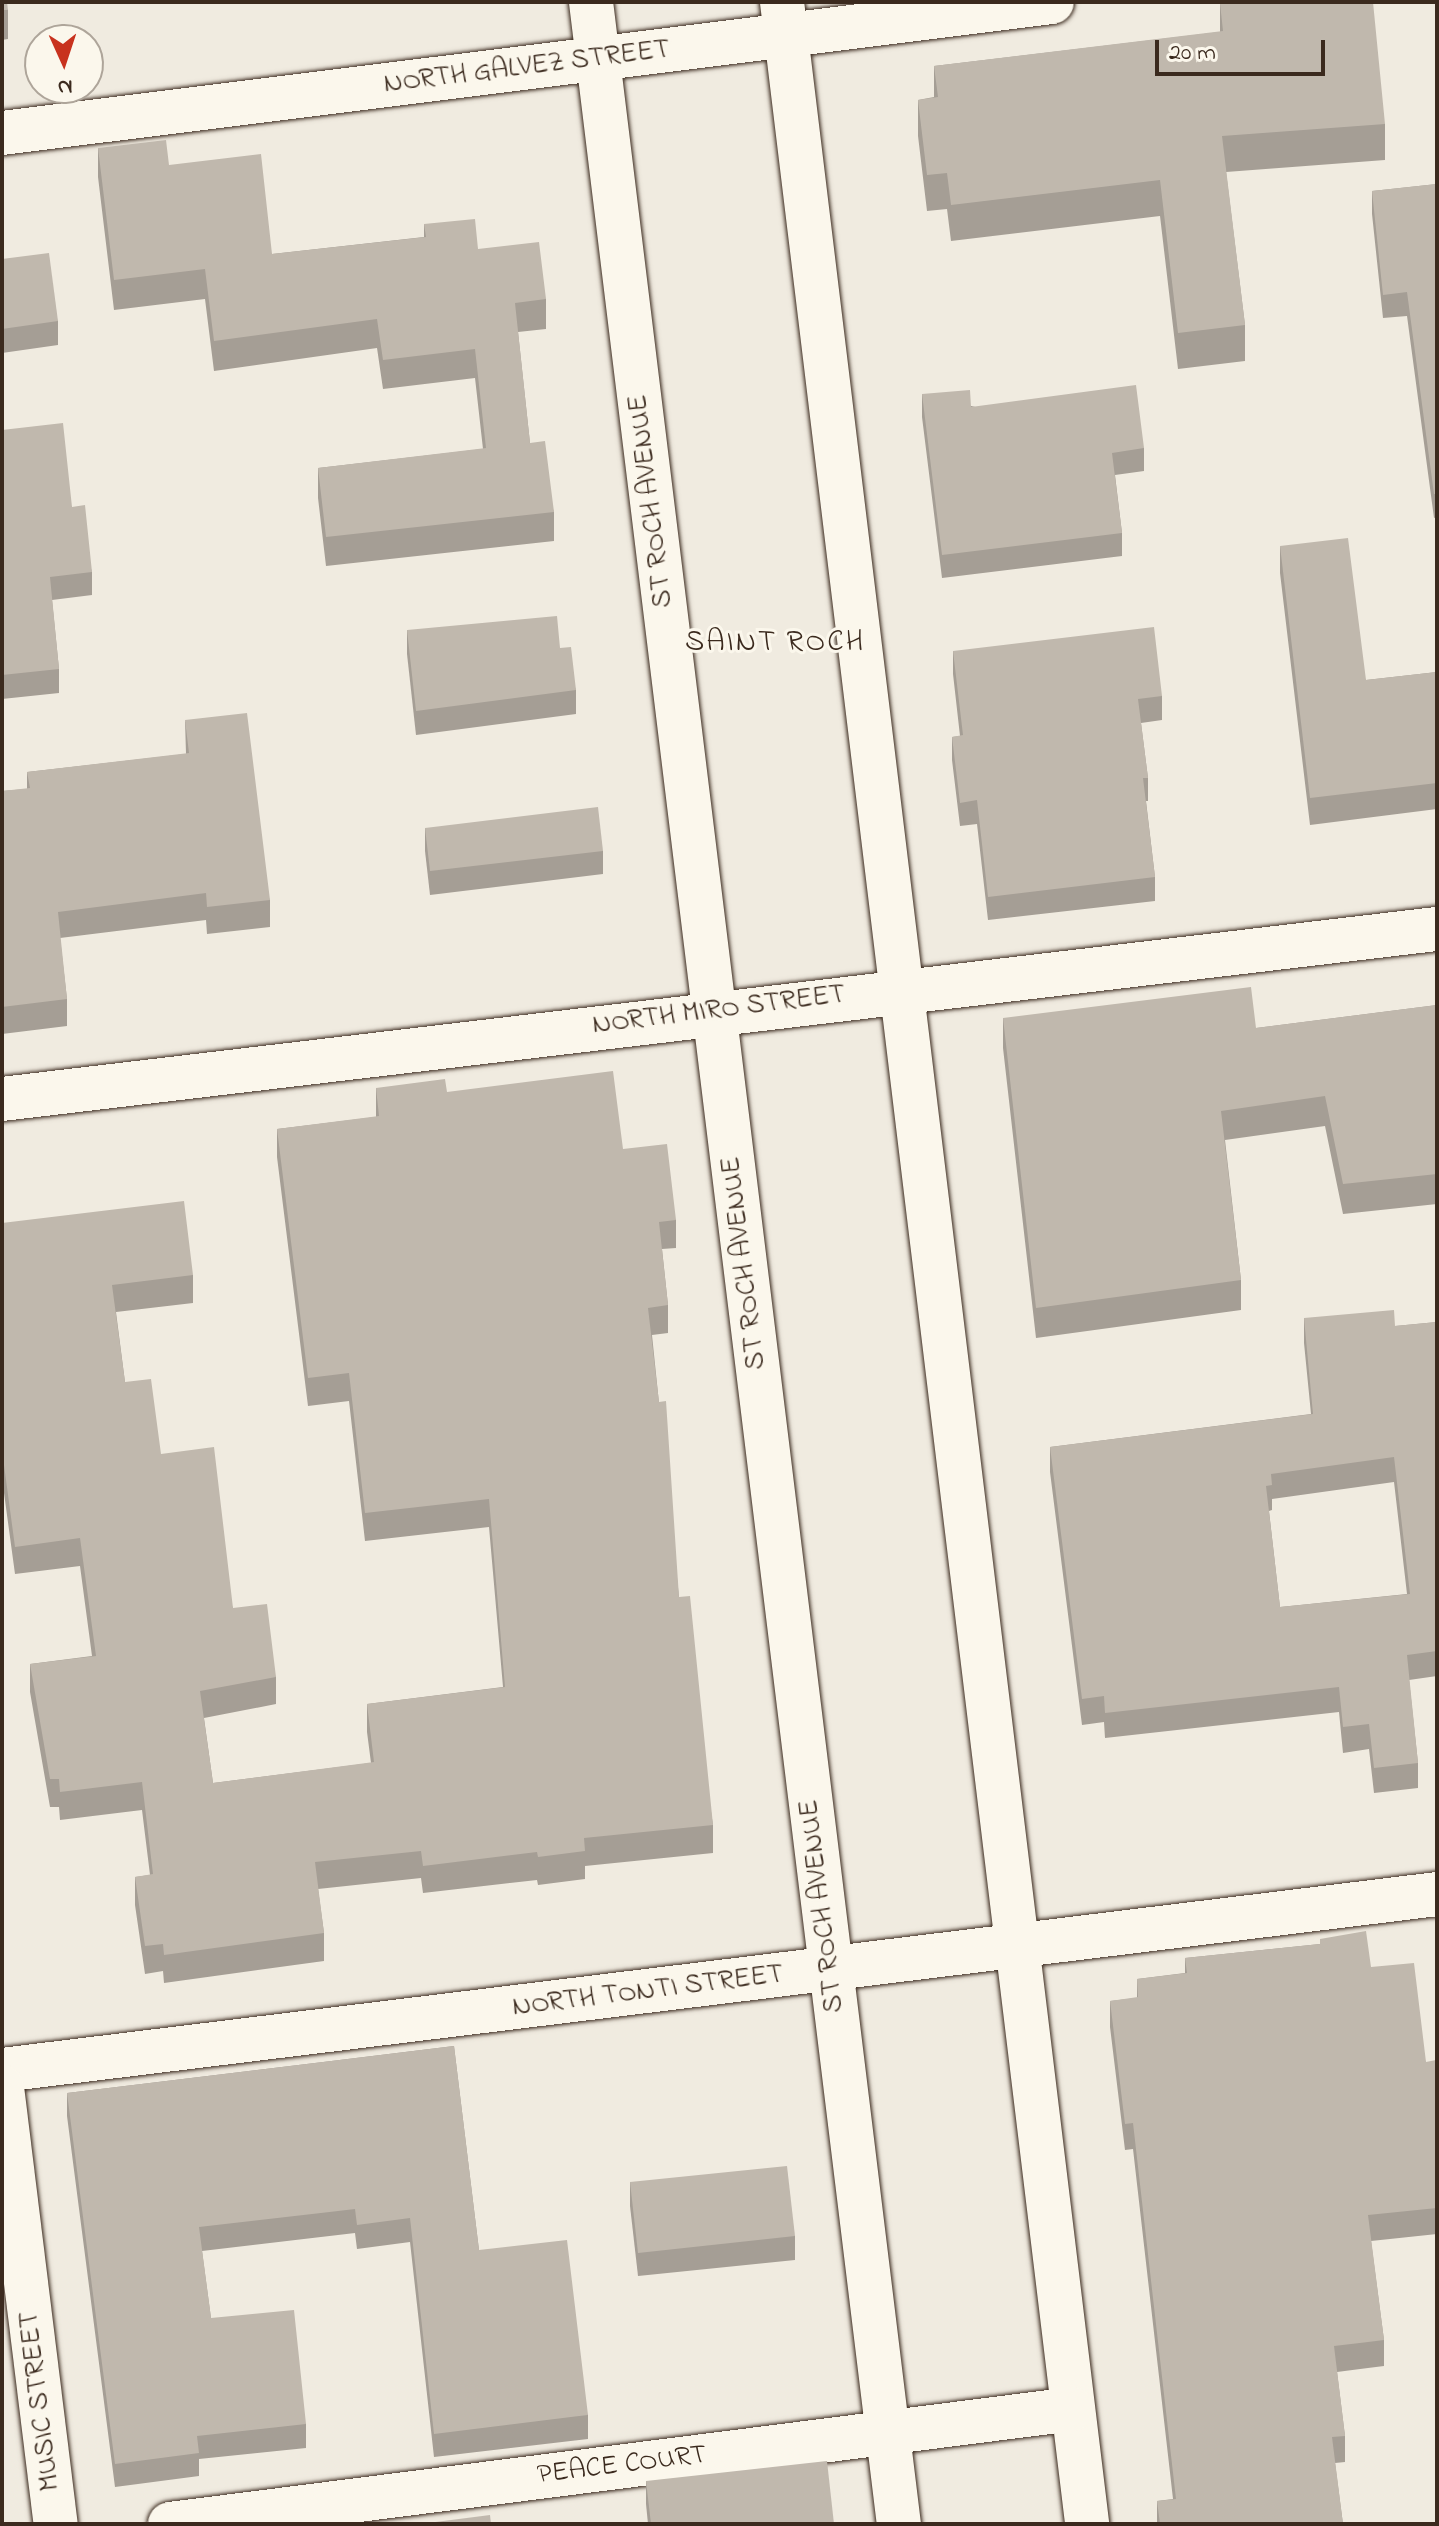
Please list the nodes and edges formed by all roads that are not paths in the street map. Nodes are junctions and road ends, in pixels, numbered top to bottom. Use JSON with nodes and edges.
{"nodes":[{"id":1,"x":591,"y":2,"type":"edge"},
{"id":2,"x":1052,"y":2,"type":"edge"},
{"id":3,"x":784,"y":18,"type":"edge"},
{"id":4,"x":598,"y":59,"type":"junction"},
{"id":5,"x":2,"y":133,"type":"edge"},
{"id":6,"x":1437,"y":929,"type":"edge"},
{"id":7,"x":901,"y":989,"type":"junction"},
{"id":8,"x":714,"y":1012,"type":"junction"},
{"id":9,"x":2,"y":1099,"type":"edge"},
{"id":10,"x":1437,"y":1894,"type":"edge"},
{"id":11,"x":1018,"y":1946,"type":"junction"},
{"id":12,"x":831,"y":1970,"type":"junction"},
{"id":13,"x":2,"y":2070,"type":"edge"},
{"id":14,"x":2,"y":2087,"type":"edge"},
{"id":15,"x":1073,"y":2409,"type":"junction"},
{"id":16,"x":887,"y":2432,"type":"junction"},
{"id":17,"x":56,"y":2524,"type":"edge"},
{"id":18,"x":170,"y":2524,"type":"edge"},
{"id":19,"x":899,"y":2524,"type":"edge"},
{"id":20,"x":1087,"y":2524,"type":"edge"}],
"edges":[{"from":1,"to":4,"type":"street","name":"ST ROCH AVENUE"},
{"from":2,"to":3,"type":"street","name":"NORTH GALVEZ STREET"},
{"from":3,"to":4,"type":"street","name":"NORTH GALVEZ STREET"},
{"from":3,"to":7,"type":"street"},
{"from":4,"to":5,"type":"street","name":"NORTH GALVEZ STREET"},
{"from":4,"to":8,"type":"street","name":"ST ROCH AVENUE"},
{"from":6,"to":7,"type":"street","name":"NORTH MIRO STREET"},
{"from":7,"to":8,"type":"street","name":"NORTH MIRO STREET"},
{"from":7,"to":11,"type":"street"},
{"from":8,"to":9,"type":"street","name":"NORTH MIRO STREET"},
{"from":8,"to":12,"type":"street","name":"ST ROCH AVENUE"},
{"from":10,"to":11,"type":"street","name":"NORTH TONTI STREET"},
{"from":11,"to":12,"type":"street","name":"NORTH TONTI STREET"},
{"from":11,"to":15,"type":"street"},
{"from":12,"to":13,"type":"street","name":"NORTH TONTI STREET"},
{"from":12,"to":16,"type":"street","name":"ST ROCH AVENUE"},
{"from":14,"to":17,"type":"street","name":"MUSIC STREET"},
{"from":15,"to":16,"type":"street","name":"PEACE COURT"},
{"from":15,"to":20,"type":"street"},
{"from":16,"to":18,"type":"street","name":"PEACE COURT"},
{"from":16,"to":19,"type":"street","name":"ST ROCH AVENUE"}]}
